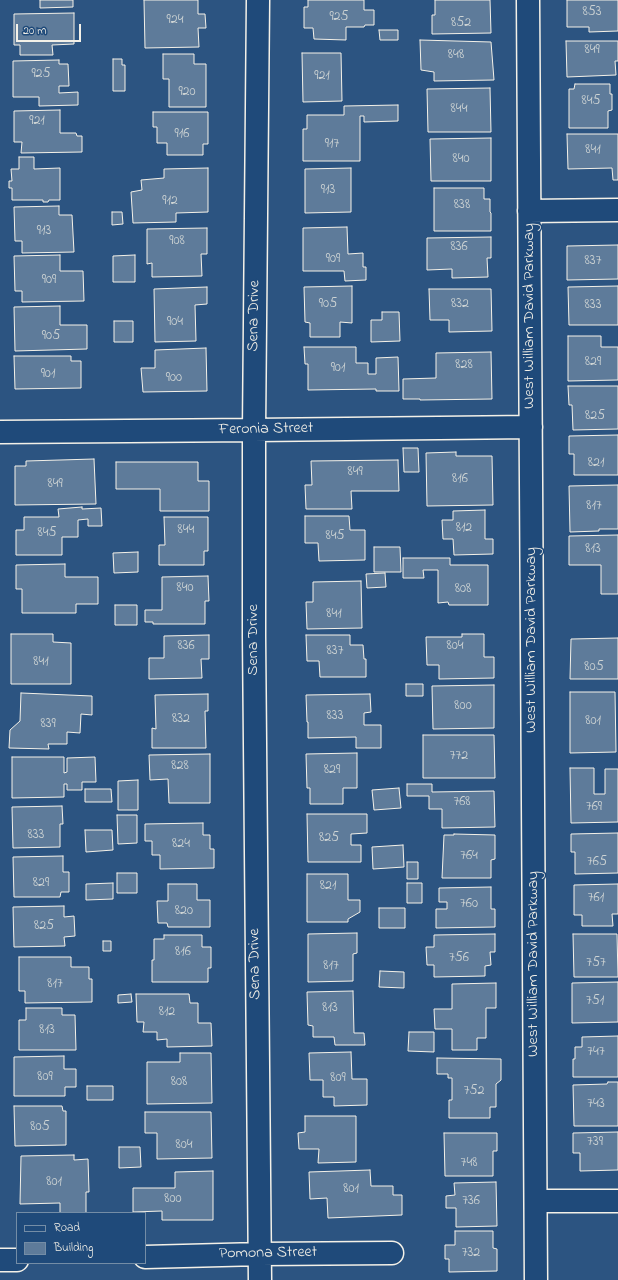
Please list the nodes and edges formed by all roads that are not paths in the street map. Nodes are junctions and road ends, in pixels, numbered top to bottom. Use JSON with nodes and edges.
{"nodes":[{"id":1,"x":258,"y":0,"type":"edge"},
{"id":2,"x":528,"y":0,"type":"edge"},
{"id":3,"x":618,"y":210,"type":"edge"},
{"id":4,"x":530,"y":211,"type":"junction"},
{"id":5,"x":531,"y":427,"type":"junction"},
{"id":6,"x":254,"y":430,"type":"junction"},
{"id":7,"x":0,"y":432,"type":"edge"},
{"id":8,"x":536,"y":1201,"type":"junction"},
{"id":9,"x":618,"y":1201,"type":"edge"},
{"id":10,"x":392,"y":1253,"type":"dead end"},
{"id":11,"x":260,"y":1254,"type":"junction"},
{"id":12,"x":146,"y":1257,"type":"edge"},
{"id":13,"x":0,"y":1260,"type":"edge"},
{"id":14,"x":16,"y":1260,"type":"edge"},
{"id":15,"x":260,"y":1280,"type":"edge"},
{"id":16,"x":536,"y":1280,"type":"edge"}],
"edges":[{"from":1,"to":6,"type":"street","name":"Sena Drive"},
{"from":2,"to":4,"type":"street","name":"West William David Parkway"},
{"from":3,"to":4,"type":"street"},
{"from":4,"to":5,"type":"street","name":"West William David Parkway"},
{"from":5,"to":6,"type":"street","name":"Feronia Street"},
{"from":5,"to":8,"type":"street","name":"West William David Parkway"},
{"from":6,"to":7,"type":"street","name":"Feronia Street"},
{"from":6,"to":11,"type":"street","name":"Sena Drive"},
{"from":8,"to":9,"type":"street"},
{"from":8,"to":16,"type":"street","name":"West William David Parkway"},
{"from":10,"to":11,"type":"street","name":"Pomona Street"},
{"from":11,"to":12,"type":"street","name":"Pomona Street"},
{"from":11,"to":15,"type":"street","name":"Sena Drive"},
{"from":13,"to":14,"type":"street"}]}
